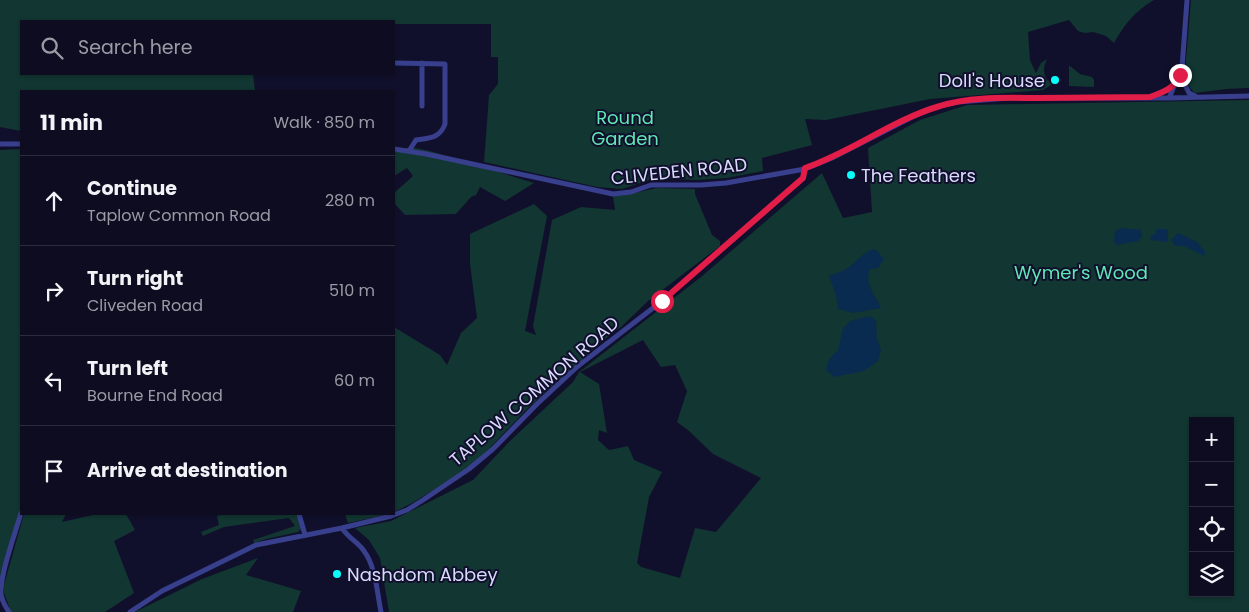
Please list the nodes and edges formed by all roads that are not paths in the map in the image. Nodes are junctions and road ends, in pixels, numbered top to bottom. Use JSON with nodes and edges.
{"nodes":[{"id":1,"x":1187,"y":0,"type":"edge"},
{"id":2,"x":395,"y":63,"type":"edge"},
{"id":3,"x":422,"y":63,"type":"junction"},
{"id":4,"x":1180,"y":75,"type":"junction"},
{"id":5,"x":1176,"y":84,"type":"junction"},
{"id":6,"x":1249,"y":96,"type":"edge"},
{"id":7,"x":1150,"y":97,"type":"junction"},
{"id":8,"x":1196,"y":97,"type":"junction"},
{"id":9,"x":1168,"y":98,"type":"junction"},
{"id":10,"x":422,"y":106,"type":"dead end"},
{"id":11,"x":0,"y":144,"type":"edge"},
{"id":12,"x":20,"y":144,"type":"edge"},
{"id":13,"x":395,"y":149,"type":"edge"},
{"id":14,"x":409,"y":151,"type":"junction"},
{"id":15,"x":805,"y":168,"type":"junction"},
{"id":16,"x":395,"y":514,"type":"edge"},
{"id":17,"x":20,"y":515,"type":"edge"},
{"id":18,"x":300,"y":515,"type":"edge"},
{"id":19,"x":394,"y":515,"type":"edge"},
{"id":20,"x":342,"y":528,"type":"junction"},
{"id":21,"x":305,"y":535,"type":"junction"},
{"id":22,"x":9,"y":612,"type":"edge"},
{"id":23,"x":130,"y":612,"type":"edge"},
{"id":24,"x":381,"y":612,"type":"edge"}],
"edges":[{"from":1,"to":4,"type":"street"},
{"from":2,"to":3,"type":"street"},
{"from":3,"to":10,"type":"street"},
{"from":3,"to":14,"type":"street"},
{"from":4,"to":5,"type":"street"},
{"from":4,"to":8,"type":"street"},
{"from":5,"to":7,"type":"street"},
{"from":5,"to":9,"type":"street"},
{"from":6,"to":8,"type":"street","name":"CLIVEDEN ROAD"},
{"from":7,"to":9,"type":"street","name":"CLIVEDEN ROAD"},
{"from":7,"to":15,"type":"street","name":"CLIVEDEN ROAD"},
{"from":8,"to":9,"type":"street","name":"CLIVEDEN ROAD"},
{"from":11,"to":12,"type":"street"},
{"from":13,"to":14,"type":"street","name":"CLIVEDEN ROAD"},
{"from":14,"to":15,"type":"street","name":"CLIVEDEN ROAD"},
{"from":15,"to":16,"type":"street","name":"TAPLOW COMMON ROAD"},
{"from":17,"to":22,"type":"street"},
{"from":18,"to":21,"type":"street"},
{"from":19,"to":20,"type":"street","name":"TAPLOW COMMON ROAD"},
{"from":20,"to":21,"type":"street","name":"TAPLOW COMMON ROAD"},
{"from":20,"to":24,"type":"street"},
{"from":21,"to":23,"type":"street","name":"TAPLOW COMMON ROAD"}]}
